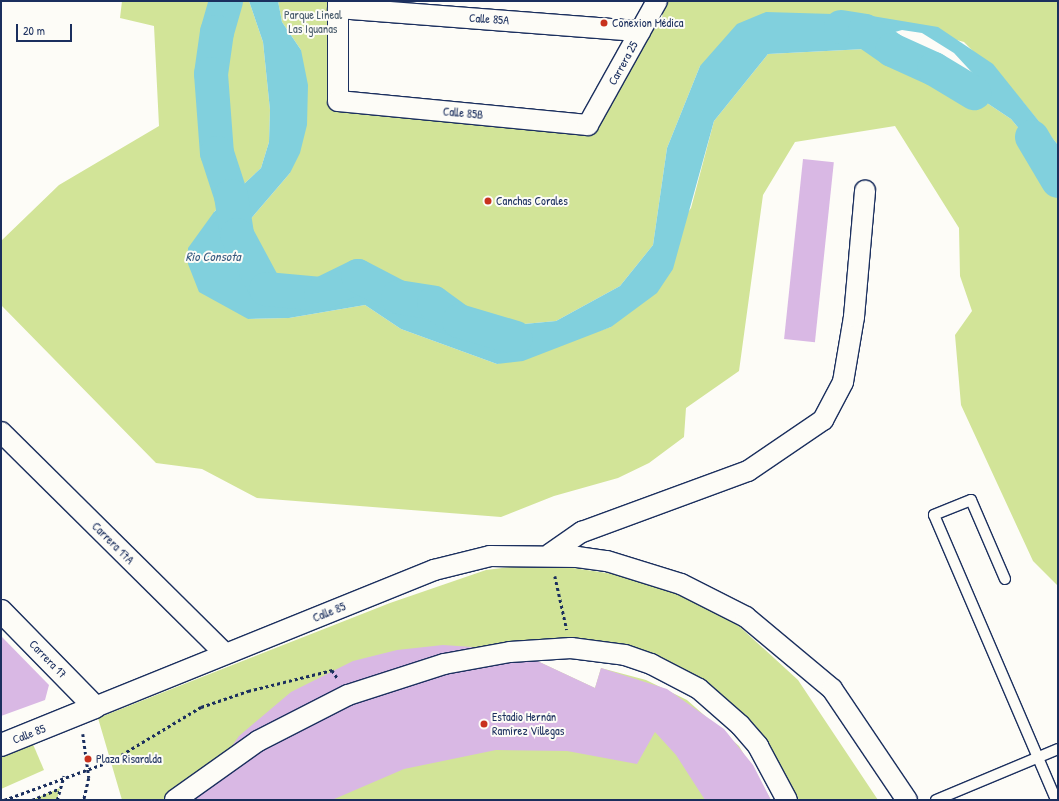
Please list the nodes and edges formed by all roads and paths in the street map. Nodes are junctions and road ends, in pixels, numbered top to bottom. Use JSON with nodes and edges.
{"nodes":[{"id":1,"x":657,"y":1,"type":"edge"},
{"id":2,"x":338,"y":4,"type":"edge"},
{"id":3,"x":640,"y":31,"type":"junction"},
{"id":4,"x":588,"y":125,"type":"joint"},
{"id":5,"x":865,"y":190,"type":"dead end"},
{"id":6,"x":1,"y":432,"type":"edge"},
{"id":7,"x":550,"y":554,"type":"junction"},
{"id":8,"x":1005,"y":579,"type":"dead end"},
{"id":9,"x":1,"y":611,"type":"edge"},
{"id":10,"x":571,"y":648,"type":"junction"},
{"id":11,"x":226,"y":654,"type":"junction"},
{"id":12,"x":348,"y":695,"type":"junction"},
{"id":13,"x":86,"y":711,"type":"junction"},
{"id":14,"x":1,"y":745,"type":"edge"},
{"id":15,"x":1058,"y":749,"type":"edge"},
{"id":16,"x":1039,"y":757,"type":"junction"},
{"id":17,"x":89,"y":767,"type":"junction"},
{"id":18,"x":64,"y":776,"type":"junction"},
{"id":19,"x":60,"y":788,"type":"junction"},
{"id":20,"x":6,"y":800,"type":"edge"},
{"id":21,"x":32,"y":800,"type":"edge"},
{"id":22,"x":57,"y":800,"type":"edge"},
{"id":23,"x":84,"y":800,"type":"edge"},
{"id":24,"x":175,"y":800,"type":"edge"},
{"id":25,"x":787,"y":800,"type":"edge"},
{"id":26,"x":907,"y":800,"type":"edge"},
{"id":27,"x":936,"y":800,"type":"edge"},
{"id":28,"x":1056,"y":800,"type":"edge"}],
"edges":[{"from":1,"to":3,"type":"street","name":"Carrera 25"},
{"from":2,"to":3,"type":"street","name":"Calle 85A"},
{"from":2,"to":4,"type":"street","name":"Calle 85B"},
{"from":3,"to":4,"type":"street","name":"Carrera 25"},
{"from":5,"to":7,"type":"street"},
{"from":6,"to":11,"type":"street","name":"Carrera 17A"},
{"from":7,"to":10,"type":"path"},
{"from":7,"to":11,"type":"street","name":"Calle 85"},
{"from":7,"to":26,"type":"street","name":"Calle 85"},
{"from":8,"to":16,"type":"lane"},
{"from":9,"to":13,"type":"street","name":"Carrera 17"},
{"from":10,"to":12,"type":"street"},
{"from":10,"to":25,"type":"street"},
{"from":11,"to":13,"type":"street","name":"Calle 85"},
{"from":12,"to":17,"type":"path"},
{"from":12,"to":24,"type":"street"},
{"from":13,"to":14,"type":"street","name":"Calle 85"},
{"from":13,"to":17,"type":"path"},
{"from":15,"to":16,"type":"lane"},
{"from":16,"to":27,"type":"lane"},
{"from":16,"to":28,"type":"lane"},
{"from":17,"to":18,"type":"path"},
{"from":17,"to":23,"type":"path"},
{"from":18,"to":19,"type":"path"},
{"from":18,"to":20,"type":"path"},
{"from":19,"to":21,"type":"path"},
{"from":19,"to":22,"type":"path"}]}
